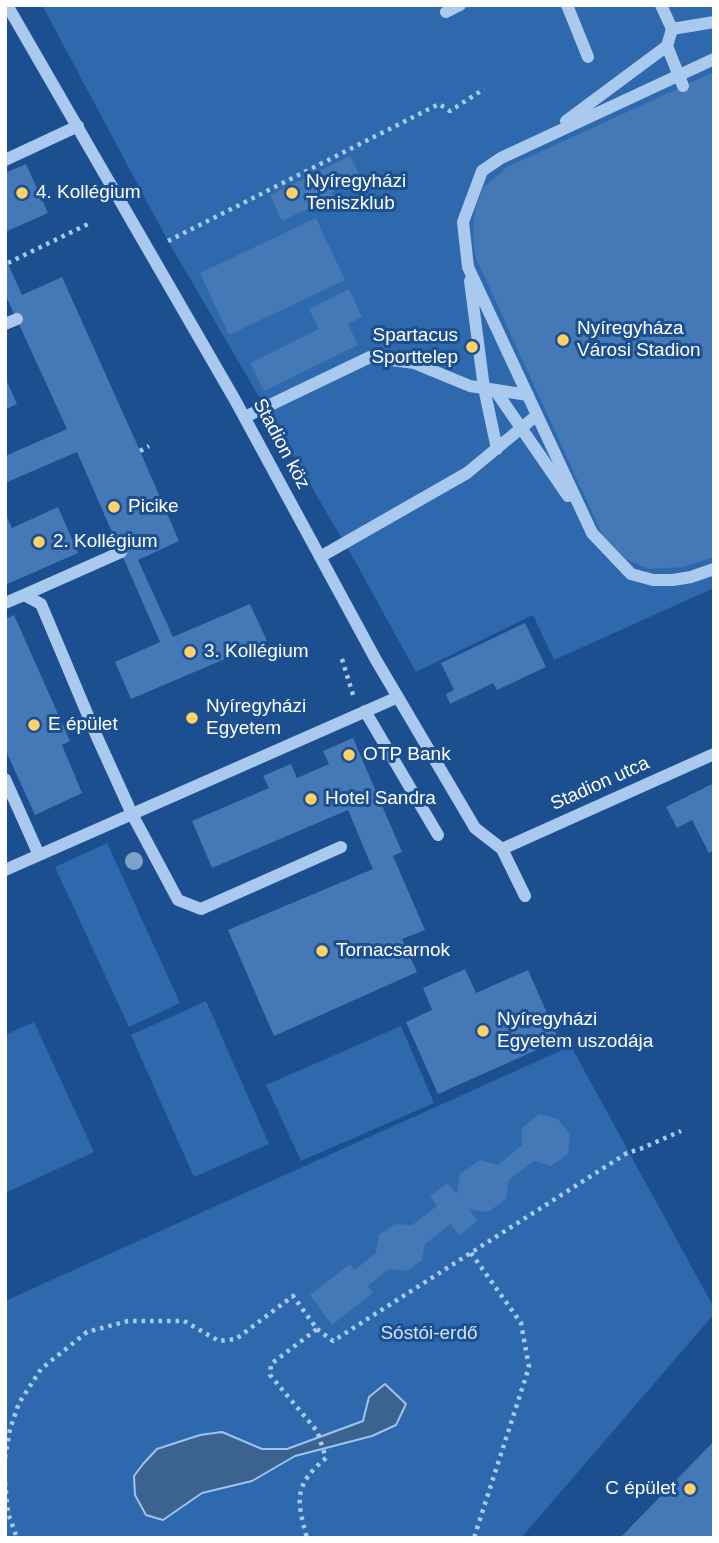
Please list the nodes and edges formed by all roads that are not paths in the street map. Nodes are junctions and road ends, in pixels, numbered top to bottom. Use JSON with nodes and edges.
{"nodes":[{"id":1,"x":7,"y":5,"type":"edge"},
{"id":2,"x":460,"y":5,"type":"edge"},
{"id":3,"x":567,"y":5,"type":"edge"},
{"id":4,"x":661,"y":5,"type":"edge"},
{"id":5,"x":446,"y":12,"type":"dead end"},
{"id":6,"x":714,"y":22,"type":"edge"},
{"id":7,"x":672,"y":29,"type":"junction"},
{"id":8,"x":667,"y":46,"type":"junction"},
{"id":9,"x":588,"y":57,"type":"dead end"},
{"id":10,"x":714,"y":59,"type":"edge"},
{"id":11,"x":680,"y":80,"type":"junction"},
{"id":12,"x":78,"y":126,"type":"junction"},
{"id":13,"x":542,"y":139,"type":"junction"},
{"id":14,"x":5,"y":160,"type":"edge"},
{"id":15,"x":468,"y":267,"type":"junction"},
{"id":16,"x":489,"y":389,"type":"junction"},
{"id":17,"x":528,"y":395,"type":"junction"},
{"id":18,"x":537,"y":415,"type":"junction"},
{"id":19,"x":245,"y":417,"type":"junction"},
{"id":20,"x":497,"y":449,"type":"junction"},
{"id":21,"x":588,"y":524,"type":"junction"},
{"id":22,"x":121,"y":552,"type":"dead end"},
{"id":23,"x":320,"y":557,"type":"junction"},
{"id":24,"x":714,"y":569,"type":"edge"},
{"id":25,"x":24,"y":595,"type":"junction"},
{"id":26,"x":5,"y":603,"type":"edge"},
{"id":27,"x":398,"y":697,"type":"junction"},
{"id":28,"x":363,"y":712,"type":"junction"},
{"id":29,"x":714,"y":754,"type":"edge"},
{"id":30,"x":5,"y":779,"type":"edge"},
{"id":31,"x":132,"y":814,"type":"junction"},
{"id":32,"x":438,"y":835,"type":"dead end"},
{"id":33,"x":341,"y":847,"type":"dead end"},
{"id":34,"x":502,"y":849,"type":"junction"},
{"id":35,"x":39,"y":855,"type":"junction"},
{"id":36,"x":5,"y":870,"type":"edge"},
{"id":37,"x":525,"y":896,"type":"dead end"}],
"edges":[{"from":1,"to":12,"type":"street","name":"Stadion köz"},
{"from":2,"to":5,"type":"street"},
{"from":3,"to":9,"type":"street"},
{"from":4,"to":7,"type":"street"},
{"from":6,"to":7,"type":"street"},
{"from":7,"to":8,"type":"street"},
{"from":8,"to":11,"type":"street"},
{"from":8,"to":13,"type":"street"},
{"from":10,"to":11,"type":"street"},
{"from":11,"to":13,"type":"street"},
{"from":12,"to":14,"type":"street"},
{"from":12,"to":19,"type":"street","name":"Stadion köz"},
{"from":13,"to":15,"type":"street"},
{"from":15,"to":16,"type":"street"},
{"from":15,"to":17,"type":"street"},
{"from":16,"to":17,"type":"street"},
{"from":16,"to":19,"type":"street"},
{"from":16,"to":20,"type":"street"},
{"from":16,"to":21,"type":"street"},
{"from":17,"to":18,"type":"street"},
{"from":18,"to":20,"type":"street"},
{"from":18,"to":21,"type":"street"},
{"from":19,"to":23,"type":"street","name":"Stadion köz"},
{"from":20,"to":23,"type":"street"},
{"from":21,"to":24,"type":"street"},
{"from":22,"to":25,"type":"street"},
{"from":23,"to":27,"type":"street","name":"Stadion köz"},
{"from":25,"to":26,"type":"street"},
{"from":25,"to":31,"type":"street"},
{"from":27,"to":28,"type":"street"},
{"from":27,"to":34,"type":"street","name":"Stadion köz"},
{"from":28,"to":31,"type":"street"},
{"from":28,"to":32,"type":"street"},
{"from":29,"to":34,"type":"street","name":"Stadion utca"},
{"from":30,"to":35,"type":"street"},
{"from":31,"to":33,"type":"street"},
{"from":31,"to":35,"type":"street"},
{"from":34,"to":37,"type":"street","name":"Stadion köz"},
{"from":35,"to":36,"type":"street"}]}
